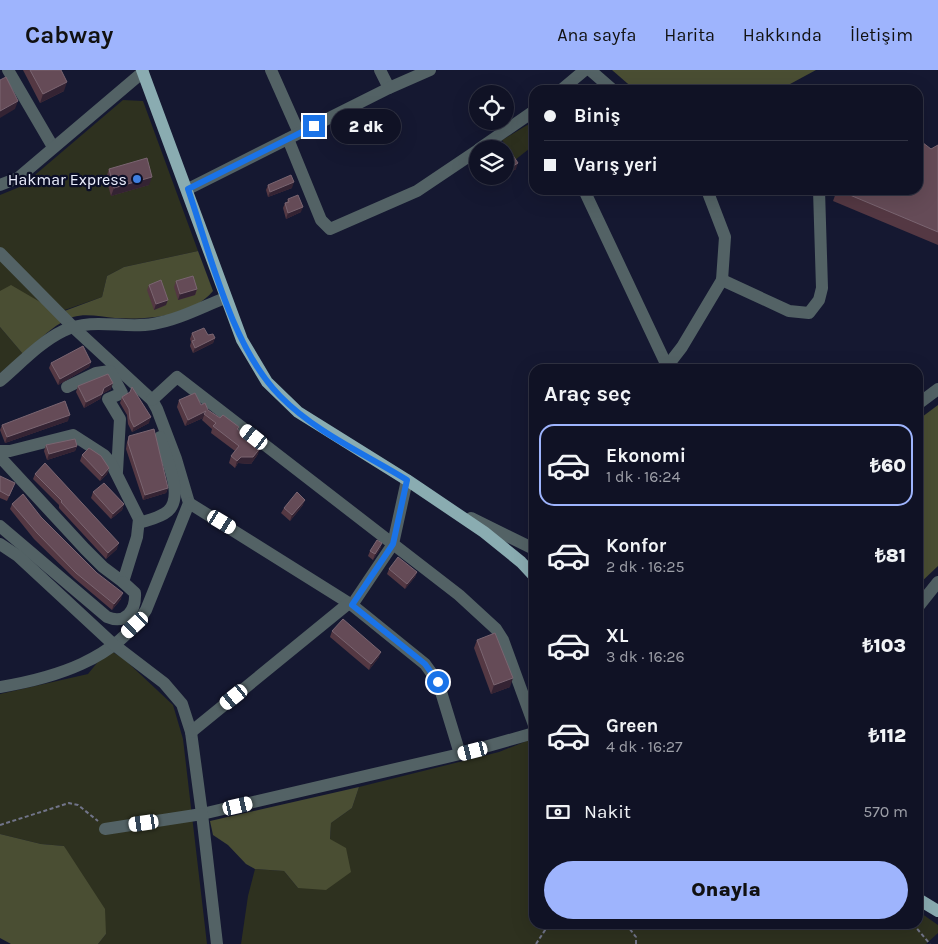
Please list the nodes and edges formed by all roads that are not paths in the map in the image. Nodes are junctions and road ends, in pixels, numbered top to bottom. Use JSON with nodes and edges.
{"nodes":[{"id":1,"x":8,"y":70,"type":"edge"},
{"id":2,"x":271,"y":70,"type":"edge"},
{"id":3,"x":380,"y":70,"type":"edge"},
{"id":4,"x":430,"y":70,"type":"edge"},
{"id":5,"x":585,"y":70,"type":"edge"},
{"id":6,"x":590,"y":70,"type":"edge"},
{"id":7,"x":142,"y":71,"type":"edge"},
{"id":8,"x":567,"y":85,"type":"edge"},
{"id":9,"x":607,"y":85,"type":"edge"},
{"id":10,"x":389,"y":88,"type":"junction"},
{"id":11,"x":529,"y":114,"type":"edge"},
{"id":12,"x":294,"y":136,"type":"junction"},
{"id":13,"x":491,"y":140,"type":"edge"},
{"id":14,"x":54,"y":147,"type":"junction"},
{"id":15,"x":469,"y":155,"type":"edge"},
{"id":16,"x":0,"y":185,"type":"edge"},
{"id":17,"x":188,"y":189,"type":"junction"},
{"id":18,"x":586,"y":195,"type":"edge"},
{"id":19,"x":709,"y":195,"type":"edge"},
{"id":20,"x":819,"y":195,"type":"edge"},
{"id":21,"x":0,"y":253,"type":"edge"},
{"id":22,"x":722,"y":280,"type":"junction"},
{"id":23,"x":225,"y":298,"type":"junction"},
{"id":24,"x":72,"y":328,"type":"junction"},
{"id":25,"x":664,"y":364,"type":"edge"},
{"id":26,"x":669,"y":364,"type":"edge"},
{"id":27,"x":0,"y":382,"type":"edge"},
{"id":28,"x":67,"y":387,"type":"dead end"},
{"id":29,"x":938,"y":389,"type":"edge"},
{"id":30,"x":152,"y":400,"type":"junction"},
{"id":31,"x":923,"y":400,"type":"edge"},
{"id":32,"x":157,"y":430,"type":"dead end"},
{"id":33,"x":0,"y":451,"type":"edge"},
{"id":34,"x":0,"y":457,"type":"edge"},
{"id":35,"x":117,"y":472,"type":"junction"},
{"id":36,"x":407,"y":480,"type":"junction"},
{"id":37,"x":189,"y":503,"type":"junction"},
{"id":38,"x":450,"y":508,"type":"junction"},
{"id":39,"x":139,"y":523,"type":"junction"},
{"id":40,"x":0,"y":526,"type":"edge"},
{"id":41,"x":0,"y":544,"type":"edge"},
{"id":42,"x":393,"y":544,"type":"junction"},
{"id":43,"x":529,"y":547,"type":"edge"},
{"id":44,"x":529,"y":570,"type":"edge"},
{"id":45,"x":123,"y":582,"type":"junction"},
{"id":46,"x":938,"y":582,"type":"edge"},
{"id":47,"x":923,"y":601,"type":"edge"},
{"id":48,"x":350,"y":604,"type":"junction"},
{"id":49,"x":113,"y":644,"type":"junction"},
{"id":50,"x":0,"y":687,"type":"edge"},
{"id":51,"x":529,"y":710,"type":"edge"},
{"id":52,"x":190,"y":732,"type":"junction"},
{"id":53,"x":529,"y":734,"type":"edge"},
{"id":54,"x":460,"y":754,"type":"junction"},
{"id":55,"x":202,"y":814,"type":"junction"},
{"id":56,"x":105,"y":829,"type":"road end"},
{"id":57,"x":923,"y":901,"type":"edge"},
{"id":58,"x":938,"y":911,"type":"edge"},
{"id":59,"x":217,"y":944,"type":"edge"}],
"edges":[{"from":1,"to":14,"type":"street"},
{"from":2,"to":12,"type":"street"},
{"from":3,"to":10,"type":"street"},
{"from":4,"to":10,"type":"street"},
{"from":5,"to":8,"type":"street"},
{"from":6,"to":9,"type":"street"},
{"from":7,"to":14,"type":"street"},
{"from":7,"to":17,"type":"main road"},
{"from":10,"to":12,"type":"street"},
{"from":11,"to":13,"type":"street"},
{"from":12,"to":15,"type":"street"},
{"from":12,"to":17,"type":"street"},
{"from":14,"to":16,"type":"street"},
{"from":17,"to":23,"type":"main road"},
{"from":18,"to":25,"type":"street"},
{"from":19,"to":22,"type":"street"},
{"from":20,"to":22,"type":"street"},
{"from":21,"to":24,"type":"street"},
{"from":22,"to":26,"type":"street"},
{"from":23,"to":24,"type":"street"},
{"from":23,"to":36,"type":"main road"},
{"from":24,"to":27,"type":"street"},
{"from":24,"to":30,"type":"street"},
{"from":28,"to":35,"type":"street"},
{"from":29,"to":31,"type":"street"},
{"from":30,"to":37,"type":"street"},
{"from":30,"to":42,"type":"street"},
{"from":32,"to":39,"type":"street"},
{"from":33,"to":35,"type":"street"},
{"from":34,"to":45,"type":"street"},
{"from":35,"to":39,"type":"street"},
{"from":36,"to":38,"type":"main road"},
{"from":36,"to":42,"type":"street"},
{"from":37,"to":48,"type":"street"},
{"from":37,"to":49,"type":"street"},
{"from":38,"to":43,"type":"street"},
{"from":38,"to":44,"type":"main road"},
{"from":39,"to":45,"type":"street"},
{"from":40,"to":45,"type":"street"},
{"from":41,"to":49,"type":"street"},
{"from":42,"to":48,"type":"street"},
{"from":42,"to":51,"type":"street"},
{"from":46,"to":47,"type":"street"},
{"from":48,"to":52,"type":"street"},
{"from":48,"to":54,"type":"street"},
{"from":49,"to":50,"type":"street"},
{"from":49,"to":52,"type":"street"},
{"from":52,"to":55,"type":"street"},
{"from":53,"to":54,"type":"street"},
{"from":54,"to":55,"type":"street"},
{"from":55,"to":56,"type":"street"},
{"from":55,"to":59,"type":"street"},
{"from":57,"to":58,"type":"main road"}]}
